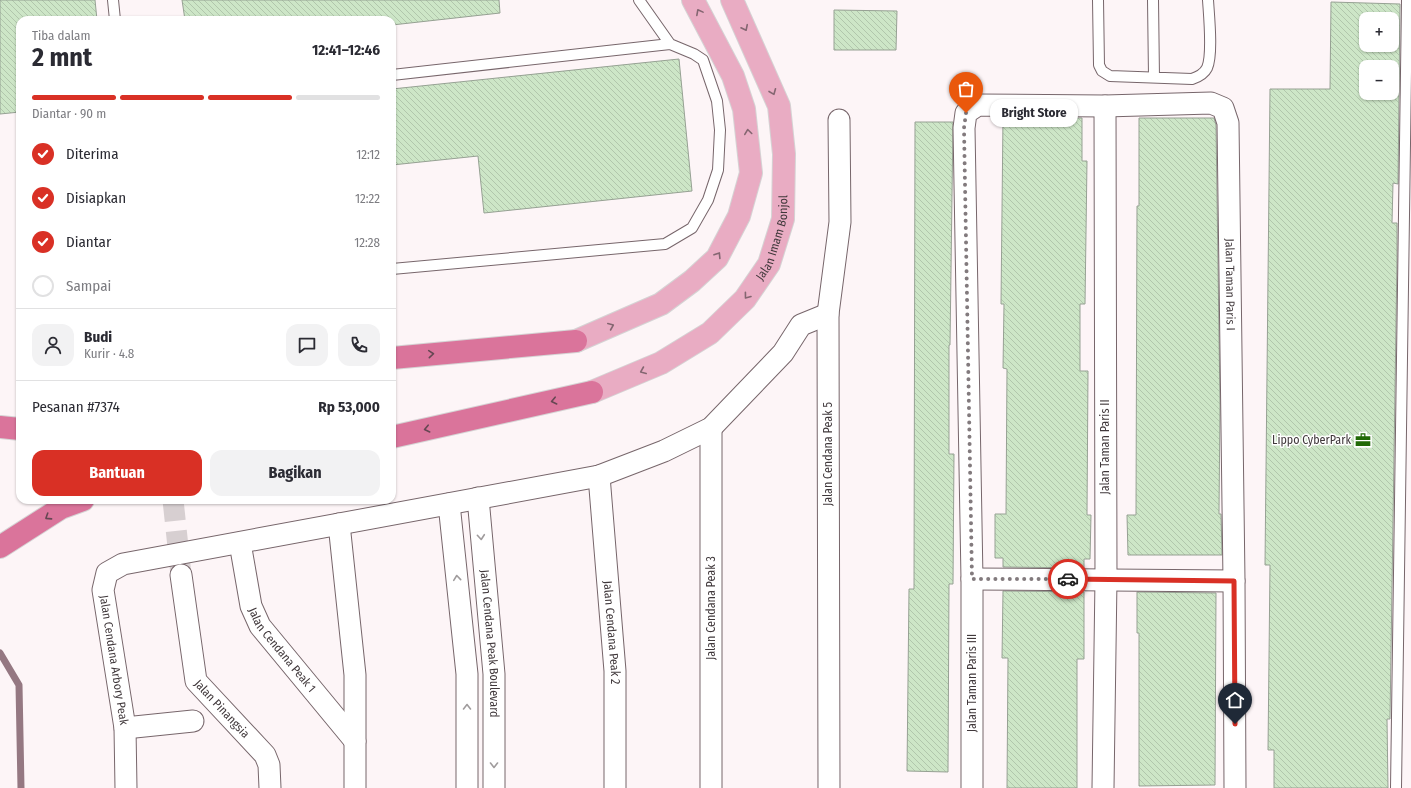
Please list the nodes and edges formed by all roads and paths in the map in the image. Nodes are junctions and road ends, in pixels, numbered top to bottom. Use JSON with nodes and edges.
{"nodes":[{"id":1,"x":113,"y":0,"type":"edge"},
{"id":2,"x":639,"y":0,"type":"edge"},
{"id":3,"x":693,"y":0,"type":"edge"},
{"id":4,"x":732,"y":0,"type":"edge"},
{"id":5,"x":1098,"y":0,"type":"edge"},
{"id":6,"x":1153,"y":0,"type":"edge"},
{"id":7,"x":1208,"y":0,"type":"edge"},
{"id":8,"x":1407,"y":0,"type":"edge"},
{"id":9,"x":115,"y":16,"type":"edge"},
{"id":10,"x":670,"y":44,"type":"junction"},
{"id":11,"x":396,"y":75,"type":"edge"},
{"id":12,"x":1154,"y":77,"type":"junction"},
{"id":13,"x":1105,"y":106,"type":"junction"},
{"id":14,"x":839,"y":120,"type":"dead end"},
{"id":15,"x":396,"y":269,"type":"edge"},
{"id":16,"x":828,"y":314,"type":"junction"},
{"id":17,"x":576,"y":341,"type":"joint"},
{"id":18,"x":396,"y":358,"type":"edge"},
{"id":19,"x":592,"y":392,"type":"joint"},
{"id":20,"x":0,"y":427,"type":"edge"},
{"id":21,"x":711,"y":428,"type":"junction"},
{"id":22,"x":16,"y":429,"type":"edge"},
{"id":23,"x":396,"y":436,"type":"edge"},
{"id":24,"x":600,"y":476,"type":"junction"},
{"id":25,"x":478,"y":498,"type":"junction"},
{"id":26,"x":72,"y":504,"type":"edge"},
{"id":27,"x":449,"y":504,"type":"junction"},
{"id":28,"x":339,"y":524,"type":"junction"},
{"id":29,"x":240,"y":543,"type":"junction"},
{"id":30,"x":0,"y":547,"type":"edge"},
{"id":31,"x":181,"y":575,"type":"tunnel mouth"},
{"id":32,"x":972,"y":579,"type":"junction"},
{"id":33,"x":1106,"y":579,"type":"junction"},
{"id":34,"x":1234,"y":581,"type":"junction"},
{"id":35,"x":193,"y":721,"type":"dead end"},
{"id":36,"x":125,"y":728,"type":"junction"},
{"id":37,"x":355,"y":741,"type":"junction"},
{"id":38,"x":467,"y":741,"type":"junction"},
{"id":39,"x":494,"y":741,"type":"junction"},
{"id":40,"x":126,"y":788,"type":"edge"},
{"id":41,"x":270,"y":788,"type":"edge"},
{"id":42,"x":355,"y":788,"type":"edge"},
{"id":43,"x":467,"y":788,"type":"edge"},
{"id":44,"x":494,"y":788,"type":"edge"},
{"id":45,"x":615,"y":788,"type":"edge"},
{"id":46,"x":711,"y":788,"type":"edge"},
{"id":47,"x":829,"y":788,"type":"edge"},
{"id":48,"x":972,"y":788,"type":"edge"},
{"id":49,"x":1103,"y":788,"type":"edge"},
{"id":50,"x":1235,"y":788,"type":"edge"},
{"id":51,"x":1396,"y":788,"type":"edge"}],
"edges":[{"from":1,"to":9,"type":"lane"},
{"from":2,"to":10,"type":"lane"},
{"from":17,"to":3,"type":"main road","one_way":true},
{"from":4,"to":19,"type":"main road","name":"Jalan Imam Bonjol","one_way":true},
{"from":5,"to":12,"type":"lane"},
{"from":6,"to":12,"type":"lane"},
{"from":7,"to":12,"type":"lane"},
{"from":8,"to":51,"type":"lane"},
{"from":10,"to":11,"type":"lane"},
{"from":10,"to":15,"type":"lane"},
{"from":13,"to":32,"type":"street","name":"Jalan Taman Paris III"},
{"from":13,"to":33,"type":"street","name":"Jalan Taman Paris II"},
{"from":13,"to":34,"type":"street","name":"Jalan Taman Paris I"},
{"from":14,"to":16,"type":"street","name":"Jalan Cendana Peak 5"},
{"from":16,"to":21,"type":"street"},
{"from":16,"to":47,"type":"street","name":"Jalan Cendana Peak 5"},
{"from":18,"to":17,"type":"highway","one_way":true},
{"from":19,"to":23,"type":"highway","one_way":true},
{"from":20,"to":22,"type":"highway"},
{"from":21,"to":24,"type":"street","name":"Jalan Cendana Arbory Peak"},
{"from":21,"to":46,"type":"street","name":"Jalan Cendana Peak 3"},
{"from":24,"to":25,"type":"street","name":"Jalan Cendana Arbory Peak"},
{"from":24,"to":45,"type":"street","name":"Jalan Cendana Peak 2"},
{"from":25,"to":27,"type":"street","name":"Jalan Cendana Arbory Peak"},
{"from":25,"to":39,"type":"street","name":"Jalan Cendana Peak Boulevard","one_way":true},
{"from":26,"to":30,"type":"highway","one_way":true},
{"from":27,"to":28,"type":"street","name":"Jalan Cendana Arbory Peak"},
{"from":38,"to":27,"type":"street","name":"Jalan Cendana Peak Boulevard","one_way":true},
{"from":28,"to":29,"type":"street","name":"Jalan Cendana Arbory Peak"},
{"from":28,"to":37,"type":"street"},
{"from":29,"to":36,"type":"street","name":"Jalan Cendana Arbory Peak"},
{"from":29,"to":37,"type":"street","name":"Jalan Cendana Peak 1"},
{"from":31,"to":41,"type":"street","name":"Jalan Pinangsia"},
{"from":32,"to":33,"type":"street"},
{"from":32,"to":48,"type":"street","name":"Jalan Taman Paris III"},
{"from":33,"to":34,"type":"street"},
{"from":33,"to":49,"type":"street","name":"Jalan Taman Paris II"},
{"from":34,"to":50,"type":"street","name":"Jalan Taman Paris I"},
{"from":35,"to":36,"type":"street"},
{"from":36,"to":40,"type":"street","name":"Jalan Cendana Arbory Peak"},
{"from":37,"to":42,"type":"street"},
{"from":38,"to":39,"type":"street"},
{"from":38,"to":43,"type":"street","name":"Jalan Cendana Peak Boulevard"},
{"from":39,"to":44,"type":"street","name":"Jalan Cendana Peak Boulevard","one_way":true}]}
